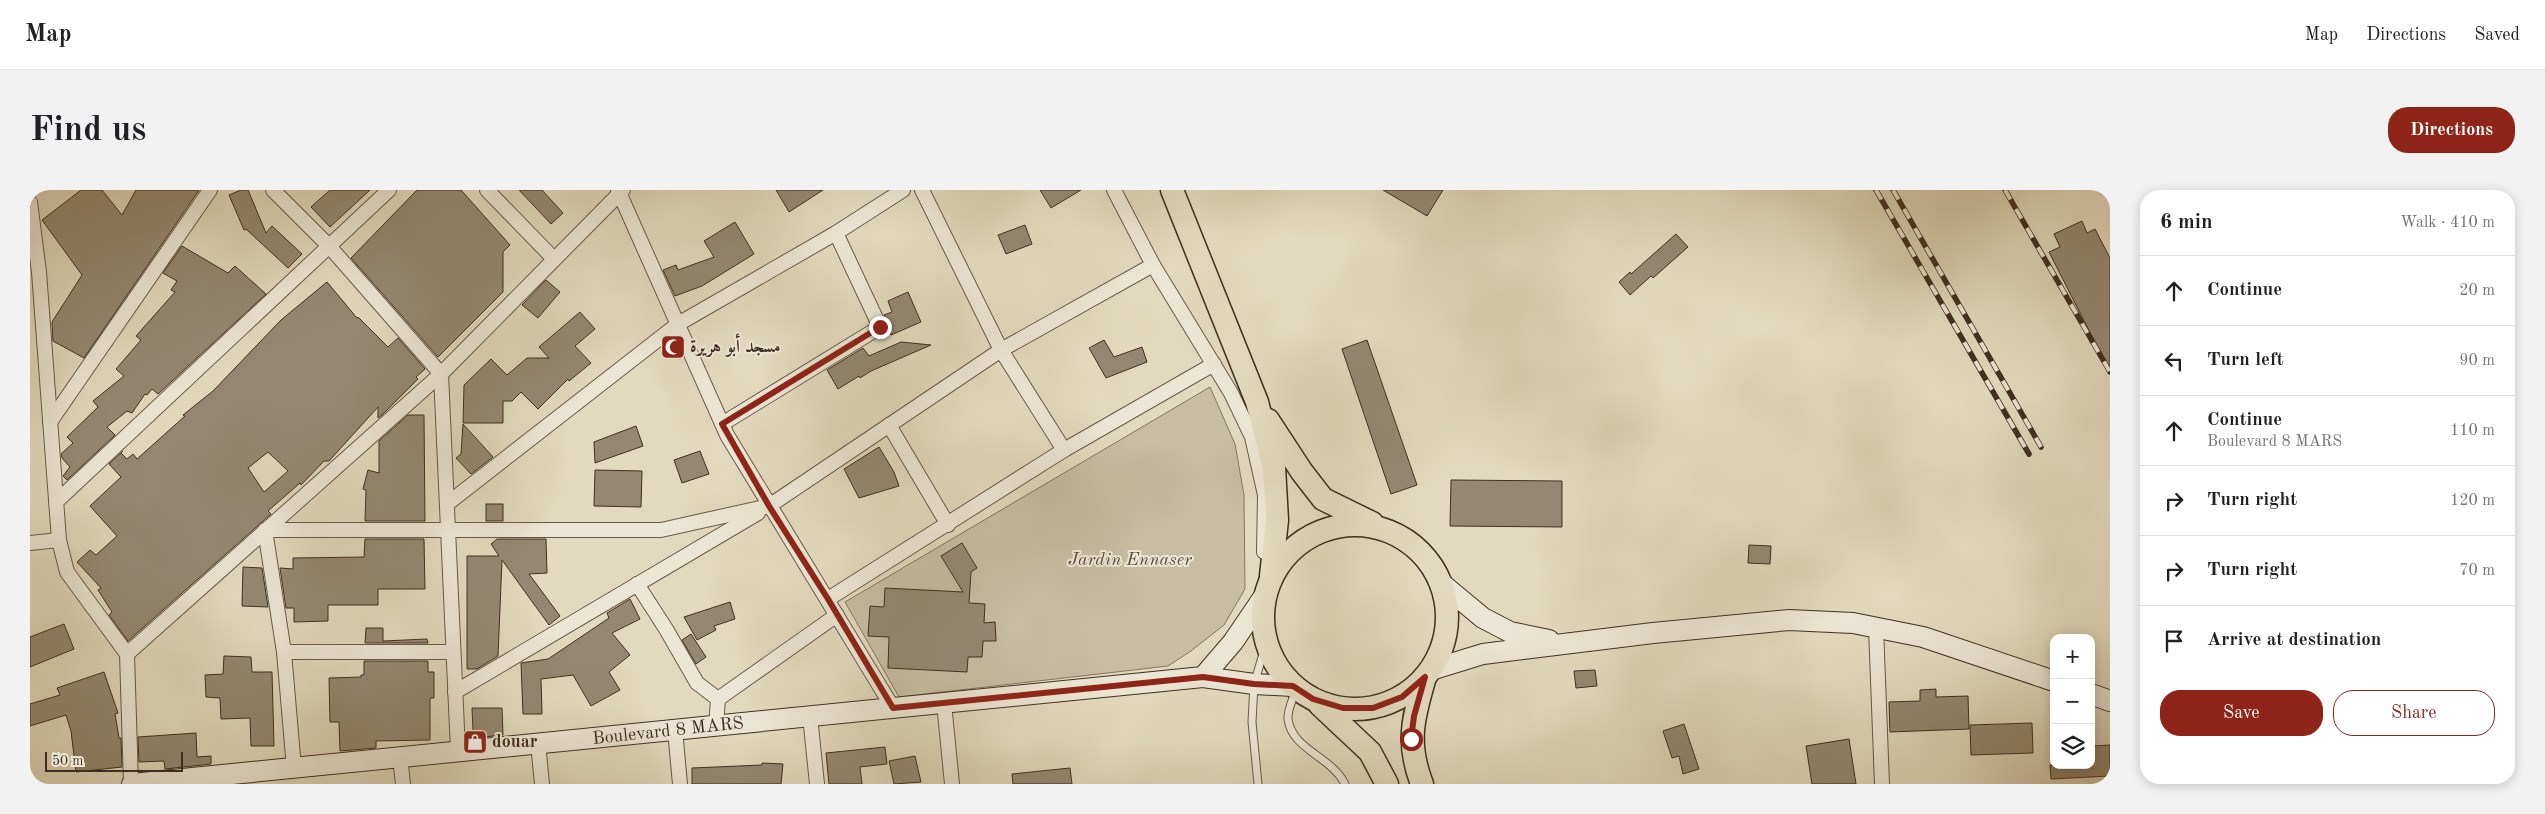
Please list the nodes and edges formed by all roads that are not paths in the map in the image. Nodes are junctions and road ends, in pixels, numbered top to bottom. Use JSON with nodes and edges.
{"nodes":[{"id":1,"x":210,"y":190,"type":"edge"},
{"id":2,"x":273,"y":190,"type":"edge"},
{"id":3,"x":389,"y":190,"type":"edge"},
{"id":4,"x":487,"y":190,"type":"edge"},
{"id":5,"x":903,"y":190,"type":"edge"},
{"id":6,"x":922,"y":190,"type":"edge"},
{"id":7,"x":1114,"y":190,"type":"edge"},
{"id":8,"x":1172,"y":190,"type":"edge"},
{"id":9,"x":620,"y":191,"type":"edge"},
{"id":10,"x":30,"y":202,"type":"edge"},
{"id":11,"x":836,"y":233,"type":"junction"},
{"id":12,"x":32,"y":239,"type":"edge"},
{"id":13,"x":329,"y":246,"type":"junction"},
{"id":14,"x":554,"y":259,"type":"junction"},
{"id":15,"x":1153,"y":265,"type":"junction"},
{"id":16,"x":35,"y":273,"type":"edge"},
{"id":17,"x":678,"y":324,"type":"junction"},
{"id":18,"x":1001,"y":350,"type":"junction"},
{"id":19,"x":1214,"y":364,"type":"junction"},
{"id":20,"x":441,"y":374,"type":"junction"},
{"id":21,"x":1256,"y":402,"type":"junction"},
{"id":22,"x":50,"y":422,"type":"junction"},
{"id":23,"x":722,"y":424,"type":"junction"},
{"id":24,"x":890,"y":425,"type":"junction"},
{"id":25,"x":1064,"y":450,"type":"junction"},
{"id":26,"x":56,"y":502,"type":"junction"},
{"id":27,"x":447,"y":504,"type":"junction"},
{"id":28,"x":769,"y":506,"type":"junction"},
{"id":29,"x":948,"y":525,"type":"junction"},
{"id":30,"x":1382,"y":528,"type":"junction"},
{"id":31,"x":265,"y":530,"type":"junction"},
{"id":32,"x":448,"y":532,"type":"junction"},
{"id":33,"x":59,"y":540,"type":"junction"},
{"id":34,"x":30,"y":543,"type":"edge"},
{"id":35,"x":637,"y":584,"type":"junction"},
{"id":36,"x":1442,"y":584,"type":"junction"},
{"id":37,"x":1267,"y":588,"type":"junction"},
{"id":38,"x":828,"y":599,"type":"junction"},
{"id":39,"x":837,"y":615,"type":"junction"},
{"id":40,"x":1876,"y":628,"type":"junction"},
{"id":41,"x":1266,"y":644,"type":"junction"},
{"id":42,"x":1566,"y":644,"type":"junction"},
{"id":43,"x":284,"y":652,"type":"junction"},
{"id":44,"x":453,"y":652,"type":"junction"},
{"id":45,"x":127,"y":654,"type":"junction"},
{"id":46,"x":1428,"y":673,"type":"junction"},
{"id":47,"x":1203,"y":677,"type":"junction"},
{"id":48,"x":2050,"y":680,"type":"edge"},
{"id":49,"x":1254,"y":684,"type":"junction"},
{"id":50,"x":1301,"y":691,"type":"junction"},
{"id":51,"x":455,"y":692,"type":"junction"},
{"id":52,"x":2095,"y":695,"type":"edge"},
{"id":53,"x":718,"y":699,"type":"junction"},
{"id":54,"x":2110,"y":700,"type":"edge"},
{"id":55,"x":944,"y":703,"type":"junction"},
{"id":56,"x":893,"y":708,"type":"junction"},
{"id":57,"x":810,"y":716,"type":"junction"},
{"id":58,"x":716,"y":726,"type":"junction"},
{"id":59,"x":675,"y":730,"type":"junction"},
{"id":60,"x":538,"y":743,"type":"junction"},
{"id":61,"x":458,"y":751,"type":"junction"},
{"id":62,"x":400,"y":757,"type":"junction"},
{"id":63,"x":294,"y":768,"type":"junction"},
{"id":64,"x":267,"y":777,"type":"edge"},
{"id":65,"x":131,"y":784,"type":"edge"},
{"id":66,"x":403,"y":784,"type":"edge"},
{"id":67,"x":542,"y":784,"type":"edge"},
{"id":68,"x":680,"y":784,"type":"edge"},
{"id":69,"x":817,"y":784,"type":"edge"},
{"id":70,"x":952,"y":784,"type":"edge"},
{"id":71,"x":1258,"y":784,"type":"edge"},
{"id":72,"x":1345,"y":784,"type":"edge"},
{"id":73,"x":1387,"y":784,"type":"edge"},
{"id":74,"x":1422,"y":784,"type":"edge"},
{"id":75,"x":1882,"y":784,"type":"edge"}],
"edges":[{"from":1,"to":22,"type":"street"},
{"from":2,"to":13,"type":"street"},
{"from":3,"to":13,"type":"street"},
{"from":4,"to":14,"type":"street"},
{"from":5,"to":11,"type":"street"},
{"from":6,"to":18,"type":"street"},
{"from":7,"to":15,"type":"street"},
{"from":8,"to":21,"type":"main road"},
{"from":9,"to":14,"type":"street"},
{"from":9,"to":17,"type":"street"},
{"from":10,"to":12,"type":"street"},
{"from":11,"to":17,"type":"street"},
{"from":11,"to":23,"type":"street"},
{"from":12,"to":16,"type":"street"},
{"from":13,"to":20,"type":"street"},
{"from":13,"to":26,"type":"street"},
{"from":14,"to":20,"type":"street"},
{"from":15,"to":18,"type":"street"},
{"from":15,"to":19,"type":"street"},
{"from":16,"to":22,"type":"street"},
{"from":17,"to":23,"type":"street"},
{"from":17,"to":27,"type":"street"},
{"from":18,"to":24,"type":"street"},
{"from":18,"to":25,"type":"street"},
{"from":19,"to":25,"type":"street"},
{"from":19,"to":37,"type":"street"},
{"from":20,"to":27,"type":"street"},
{"from":20,"to":31,"type":"street"},
{"from":21,"to":30,"type":"main road"},
{"from":21,"to":37,"type":"main road"},
{"from":22,"to":26,"type":"street"},
{"from":23,"to":28,"type":"street"},
{"from":24,"to":28,"type":"street"},
{"from":24,"to":29,"type":"street"},
{"from":25,"to":29,"type":"street"},
{"from":26,"to":33,"type":"street"},
{"from":27,"to":32,"type":"street"},
{"from":28,"to":32,"type":"street"},
{"from":28,"to":35,"type":"street"},
{"from":28,"to":38,"type":"street"},
{"from":29,"to":38,"type":"street"},
{"from":30,"to":36,"type":"main road"},
{"from":30,"to":37,"type":"main road"},
{"from":31,"to":32,"type":"street"},
{"from":31,"to":43,"type":"street"},
{"from":31,"to":45,"type":"street"},
{"from":32,"to":44,"type":"street"},
{"from":33,"to":34,"type":"street"},
{"from":33,"to":45,"type":"street"},
{"from":35,"to":51,"type":"street"},
{"from":35,"to":53,"type":"street"},
{"from":36,"to":42,"type":"main road"},
{"from":36,"to":46,"type":"main road"},
{"from":37,"to":41,"type":"main road"},
{"from":37,"to":47,"type":"main road"},
{"from":38,"to":39,"type":"street"},
{"from":39,"to":53,"type":"street"},
{"from":39,"to":56,"type":"street"},
{"from":40,"to":42,"type":"main road"},
{"from":40,"to":48,"type":"main road"},
{"from":40,"to":75,"type":"street"},
{"from":41,"to":49,"type":"lane"},
{"from":41,"to":50,"type":"main road"},
{"from":42,"to":46,"type":"main road"},
{"from":43,"to":44,"type":"street"},
{"from":43,"to":63,"type":"street"},
{"from":44,"to":51,"type":"street"},
{"from":45,"to":65,"type":"street"},
{"from":46,"to":50,"type":"main road"},
{"from":46,"to":74,"type":"main road"},
{"from":47,"to":49,"type":"main road","name":"Boulevard 8 MARS"},
{"from":47,"to":55,"type":"main road","name":"Boulevard 8 MARS"},
{"from":49,"to":50,"type":"main road","name":"Boulevard 8 MARS"},
{"from":49,"to":71,"type":"lane"},
{"from":50,"to":72,"type":"lane"},
{"from":50,"to":73,"type":"main road"},
{"from":51,"to":61,"type":"street"},
{"from":52,"to":54,"type":"main road"},
{"from":53,"to":58,"type":"street"},
{"from":55,"to":56,"type":"main road","name":"Boulevard 8 MARS"},
{"from":55,"to":70,"type":"street"},
{"from":56,"to":57,"type":"main road","name":"Boulevard 8 MARS"},
{"from":57,"to":58,"type":"main road","name":"Boulevard 8 MARS"},
{"from":57,"to":69,"type":"street"},
{"from":58,"to":59,"type":"main road","name":"Boulevard 8 MARS"},
{"from":59,"to":60,"type":"main road","name":"Boulevard 8 MARS"},
{"from":59,"to":68,"type":"street"},
{"from":60,"to":61,"type":"main road","name":"Boulevard 8 MARS"},
{"from":60,"to":67,"type":"street"},
{"from":61,"to":62,"type":"main road","name":"Boulevard 8 MARS"},
{"from":62,"to":63,"type":"main road","name":"Boulevard 8 MARS"},
{"from":62,"to":66,"type":"street"},
{"from":63,"to":64,"type":"main road","name":"Boulevard 8 MARS"},
{"from":64,"to":65,"type":"main road","name":"Boulevard 8 MARS"}]}
